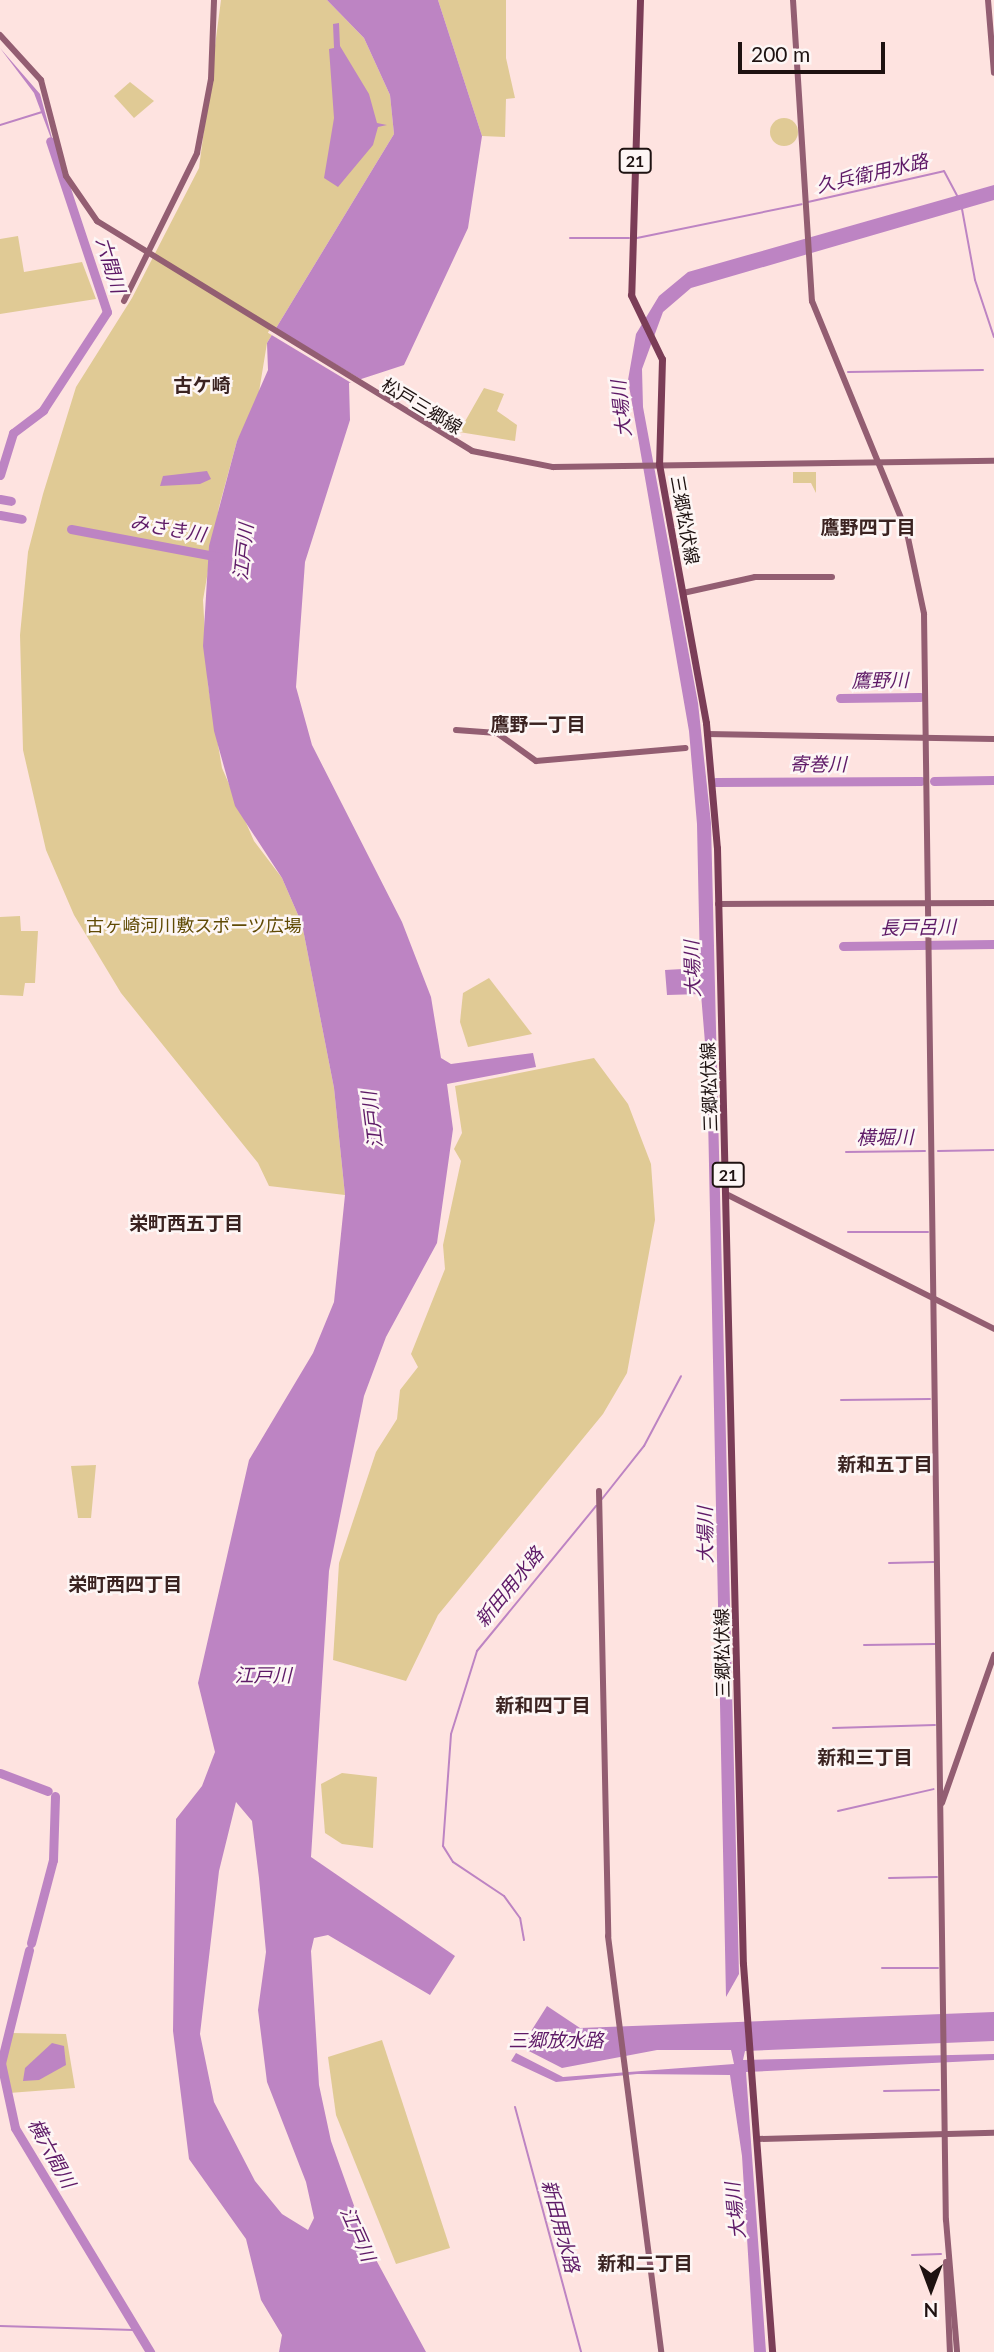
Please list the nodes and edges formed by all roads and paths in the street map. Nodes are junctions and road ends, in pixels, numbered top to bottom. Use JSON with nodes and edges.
{"nodes":[{"id":1,"x":214,"y":0,"type":"edge"},
{"id":2,"x":640,"y":0,"type":"edge"},
{"id":3,"x":793,"y":0,"type":"edge"},
{"id":4,"x":989,"y":0,"type":"edge"},
{"id":5,"x":0,"y":35,"type":"edge"},
{"id":6,"x":994,"y":74,"type":"edge"},
{"id":7,"x":124,"y":301,"type":"dead end"},
{"id":8,"x":994,"y":461,"type":"edge"},
{"id":9,"x":878,"y":463,"type":"junction"},
{"id":10,"x":832,"y":576,"type":"dead end"},
{"id":11,"x":683,"y":593,"type":"junction"},
{"id":12,"x":456,"y":730,"type":"dead end"},
{"id":13,"x":707,"y":734,"type":"junction"},
{"id":14,"x":994,"y":739,"type":"edge"},
{"id":15,"x":927,"y":740,"type":"junction"},
{"id":16,"x":685,"y":748,"type":"dead end"},
{"id":17,"x":994,"y":903,"type":"edge"},
{"id":18,"x":718,"y":904,"type":"junction"},
{"id":19,"x":929,"y":904,"type":"junction"},
{"id":20,"x":728,"y":1195,"type":"junction"},
{"id":21,"x":934,"y":1297,"type":"junction"},
{"id":22,"x":994,"y":1329,"type":"edge"},
{"id":23,"x":599,"y":1491,"type":"dead end"},
{"id":24,"x":994,"y":1655,"type":"edge"},
{"id":25,"x":940,"y":1808,"type":"junction"},
{"id":26,"x":994,"y":2133,"type":"edge"},
{"id":27,"x":945,"y":2136,"type":"junction"},
{"id":28,"x":758,"y":2139,"type":"junction"},
{"id":29,"x":946,"y":2229,"type":"junction"},
{"id":30,"x":661,"y":2352,"type":"edge"},
{"id":31,"x":772,"y":2352,"type":"edge"},
{"id":32,"x":950,"y":2352,"type":"edge"},
{"id":33,"x":957,"y":2352,"type":"edge"}],
"edges":[{"from":1,"to":7,"type":"street"},
{"from":2,"to":11,"type":"main road","name":"三郷松伏線","number":"21"},
{"from":3,"to":9,"type":"street"},
{"from":4,"to":6,"type":"street"},
{"from":5,"to":9,"type":"street","name":"松戸三郷線"},
{"from":8,"to":9,"type":"street","name":"松戸三郷線"},
{"from":9,"to":15,"type":"street"},
{"from":10,"to":11,"type":"street"},
{"from":11,"to":13,"type":"main road","name":"三郷松伏線","number":"21"},
{"from":12,"to":16,"type":"street"},
{"from":13,"to":15,"type":"street"},
{"from":13,"to":18,"type":"main road","name":"三郷松伏線","number":"21"},
{"from":14,"to":15,"type":"street"},
{"from":15,"to":19,"type":"street"},
{"from":17,"to":19,"type":"street"},
{"from":18,"to":19,"type":"street"},
{"from":18,"to":20,"type":"main road","name":"三郷松伏線","number":"21"},
{"from":19,"to":21,"type":"street"},
{"from":20,"to":21,"type":"street"},
{"from":20,"to":28,"type":"main road","name":"三郷松伏線","number":"21"},
{"from":21,"to":22,"type":"street"},
{"from":21,"to":25,"type":"street"},
{"from":23,"to":30,"type":"street"},
{"from":24,"to":25,"type":"street"},
{"from":25,"to":27,"type":"street"},
{"from":26,"to":27,"type":"street"},
{"from":27,"to":28,"type":"street"},
{"from":27,"to":29,"type":"street"},
{"from":28,"to":31,"type":"main road","name":"三郷松伏線","number":"21"},
{"from":29,"to":32,"type":"street"},
{"from":29,"to":33,"type":"street"}]}
